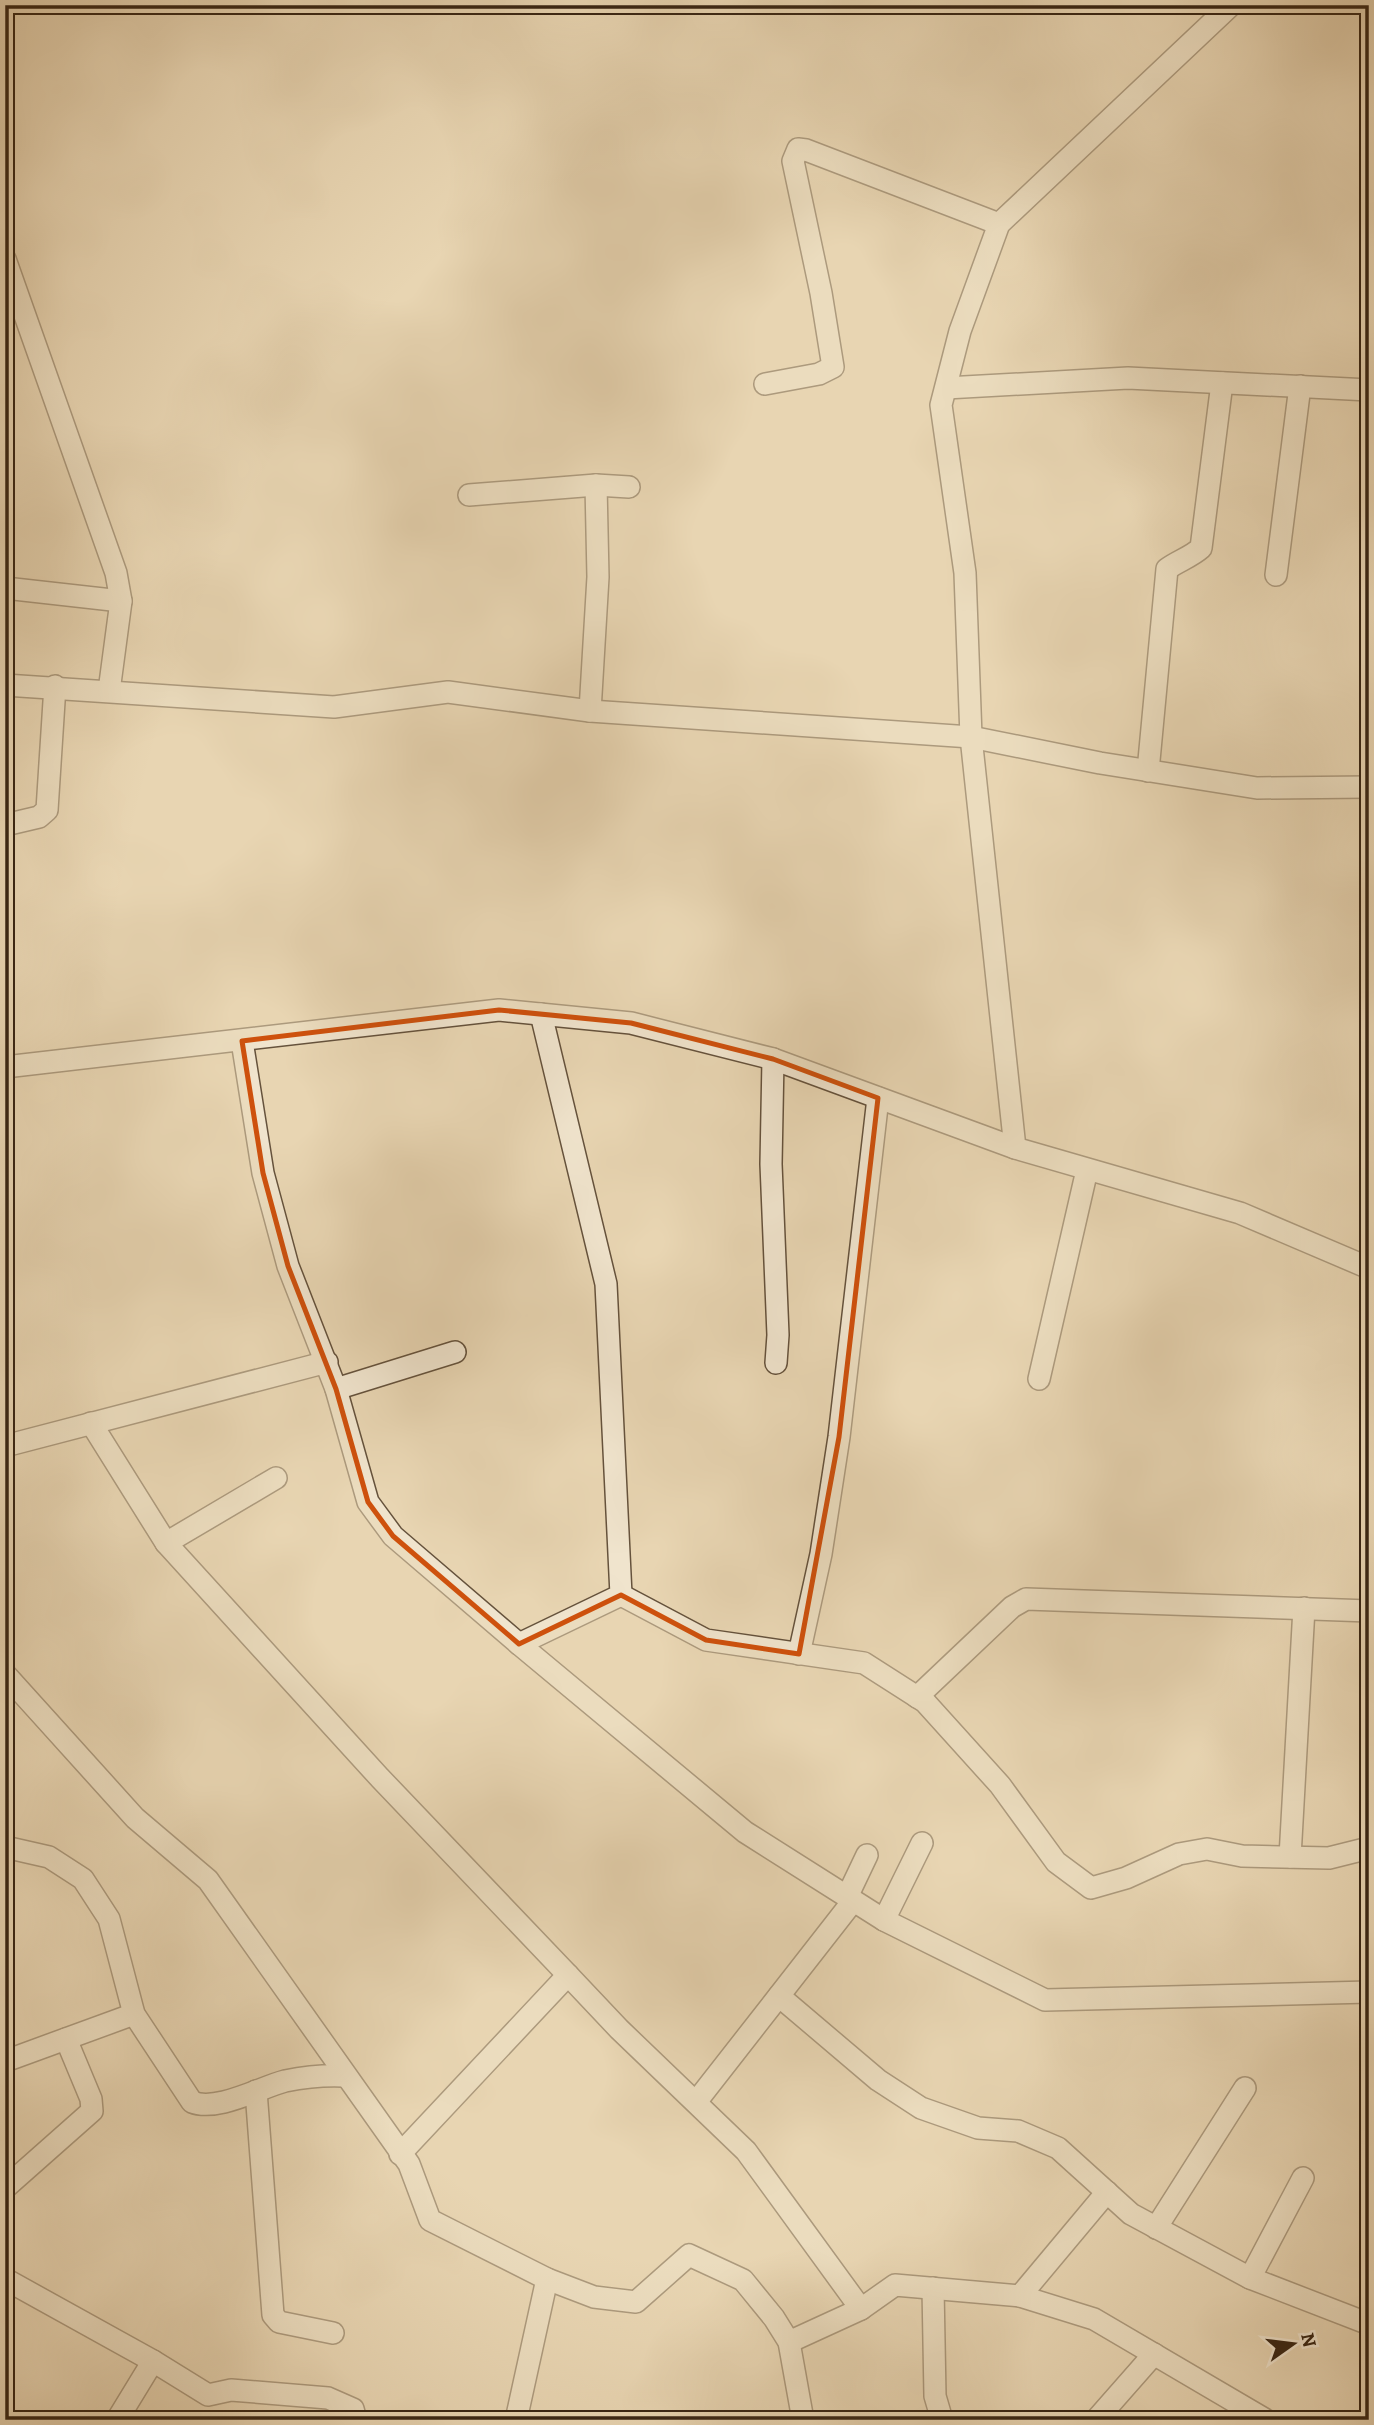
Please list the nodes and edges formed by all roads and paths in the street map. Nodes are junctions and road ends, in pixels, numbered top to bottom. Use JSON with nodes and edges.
{"nodes":[{"id":1,"x":1231,"y":5,"type":"edge"},
{"id":2,"x":999,"y":224,"type":"junction"},
{"id":3,"x":5,"y":259,"type":"edge"},
{"id":4,"x":1222,"y":383,"type":"junction"},
{"id":5,"x":765,"y":384,"type":"dead end"},
{"id":6,"x":1300,"y":386,"type":"junction"},
{"id":7,"x":946,"y":388,"type":"junction"},
{"id":8,"x":1369,"y":390,"type":"edge"},
{"id":9,"x":596,"y":485,"type":"junction"},
{"id":10,"x":629,"y":486,"type":"dead end"},
{"id":11,"x":469,"y":495,"type":"dead end"},
{"id":12,"x":1276,"y":575,"type":"dead end"},
{"id":13,"x":5,"y":588,"type":"edge"},
{"id":14,"x":121,"y":601,"type":"junction"},
{"id":15,"x":5,"y":685,"type":"edge"},
{"id":16,"x":55,"y":686,"type":"junction"},
{"id":17,"x":109,"y":691,"type":"junction"},
{"id":18,"x":590,"y":711,"type":"junction"},
{"id":19,"x":971,"y":737,"type":"junction"},
{"id":20,"x":1148,"y":771,"type":"junction"},
{"id":21,"x":1369,"y":787,"type":"edge"},
{"id":22,"x":5,"y":825,"type":"edge"},
{"id":23,"x":541,"y":1014,"type":"junction"},
{"id":24,"x":242,"y":1041,"type":"junction"},
{"id":25,"x":773,"y":1059,"type":"junction"},
{"id":26,"x":5,"y":1067,"type":"edge"},
{"id":27,"x":878,"y":1098,"type":"junction"},
{"id":28,"x":1015,"y":1148,"type":"junction"},
{"id":29,"x":1087,"y":1170,"type":"junction"},
{"id":30,"x":1369,"y":1268,"type":"edge"},
{"id":31,"x":456,"y":1352,"type":"dead end"},
{"id":32,"x":327,"y":1362,"type":"junction"},
{"id":33,"x":776,"y":1363,"type":"dead end"},
{"id":34,"x":1039,"y":1379,"type":"dead end"},
{"id":35,"x":336,"y":1389,"type":"junction"},
{"id":36,"x":91,"y":1423,"type":"junction"},
{"id":37,"x":5,"y":1446,"type":"edge"},
{"id":38,"x":276,"y":1478,"type":"dead end"},
{"id":39,"x":166,"y":1543,"type":"junction"},
{"id":40,"x":621,"y":1595,"type":"junction"},
{"id":41,"x":1304,"y":1608,"type":"junction"},
{"id":42,"x":1369,"y":1611,"type":"edge"},
{"id":43,"x":519,"y":1644,"type":"junction"},
{"id":44,"x":799,"y":1654,"type":"junction"},
{"id":45,"x":5,"y":1674,"type":"edge"},
{"id":46,"x":916,"y":1697,"type":"junction"},
{"id":47,"x":922,"y":1843,"type":"dead end"},
{"id":48,"x":5,"y":1847,"type":"edge"},
{"id":49,"x":1369,"y":1848,"type":"edge"},
{"id":50,"x":867,"y":1855,"type":"dead end"},
{"id":51,"x":1290,"y":1857,"type":"junction"},
{"id":52,"x":850,"y":1899,"type":"junction"},
{"id":53,"x":884,"y":1920,"type":"junction"},
{"id":54,"x":568,"y":1975,"type":"junction"},
{"id":55,"x":1369,"y":1992,"type":"edge"},
{"id":56,"x":779,"y":1996,"type":"junction"},
{"id":57,"x":134,"y":2014,"type":"junction"},
{"id":58,"x":66,"y":2039,"type":"junction"},
{"id":59,"x":11,"y":2059,"type":"dead end"},
{"id":60,"x":344,"y":2076,"type":"junction"},
{"id":61,"x":1245,"y":2088,"type":"dead end"},
{"id":62,"x":256,"y":2091,"type":"junction"},
{"id":63,"x":696,"y":2102,"type":"junction"},
{"id":64,"x":400,"y":2154,"type":"junction"},
{"id":65,"x":1303,"y":2178,"type":"dead end"},
{"id":66,"x":5,"y":2188,"type":"edge"},
{"id":67,"x":1107,"y":2192,"type":"junction"},
{"id":68,"x":1156,"y":2228,"type":"junction"},
{"id":69,"x":5,"y":2278,"type":"edge"},
{"id":70,"x":1250,"y":2278,"type":"junction"},
{"id":71,"x":547,"y":2279,"type":"junction"},
{"id":72,"x":933,"y":2288,"type":"junction"},
{"id":73,"x":1020,"y":2296,"type":"junction"},
{"id":74,"x":861,"y":2309,"type":"junction"},
{"id":75,"x":1369,"y":2323,"type":"edge"},
{"id":76,"x":333,"y":2333,"type":"dead end"},
{"id":77,"x":789,"y":2342,"type":"junction"},
{"id":78,"x":1154,"y":2354,"type":"junction"},
{"id":79,"x":153,"y":2361,"type":"junction"},
{"id":80,"x":117,"y":2420,"type":"edge"},
{"id":81,"x":356,"y":2420,"type":"edge"},
{"id":82,"x":516,"y":2420,"type":"edge"},
{"id":83,"x":803,"y":2420,"type":"edge"},
{"id":84,"x":942,"y":2420,"type":"edge"},
{"id":85,"x":1096,"y":2420,"type":"edge"},
{"id":86,"x":1266,"y":2420,"type":"edge"}],
"edges":[{"from":1,"to":2,"type":"street"},
{"from":2,"to":5,"type":"street"},
{"from":2,"to":7,"type":"street"},
{"from":3,"to":14,"type":"street"},
{"from":4,"to":6,"type":"street"},
{"from":4,"to":7,"type":"street"},
{"from":4,"to":20,"type":"street"},
{"from":6,"to":8,"type":"street"},
{"from":6,"to":12,"type":"street"},
{"from":7,"to":19,"type":"street"},
{"from":9,"to":10,"type":"street"},
{"from":9,"to":11,"type":"street"},
{"from":9,"to":18,"type":"street"},
{"from":13,"to":14,"type":"street"},
{"from":14,"to":17,"type":"street"},
{"from":15,"to":16,"type":"street"},
{"from":16,"to":17,"type":"street"},
{"from":16,"to":22,"type":"street"},
{"from":17,"to":18,"type":"street"},
{"from":18,"to":19,"type":"street"},
{"from":19,"to":20,"type":"street"},
{"from":19,"to":28,"type":"street"},
{"from":20,"to":21,"type":"street"},
{"from":23,"to":24,"type":"street"},
{"from":23,"to":25,"type":"street"},
{"from":23,"to":40,"type":"street"},
{"from":24,"to":26,"type":"street"},
{"from":24,"to":32,"type":"street"},
{"from":25,"to":27,"type":"street"},
{"from":25,"to":33,"type":"street"},
{"from":27,"to":28,"type":"street"},
{"from":27,"to":44,"type":"street"},
{"from":28,"to":29,"type":"street"},
{"from":29,"to":30,"type":"street"},
{"from":29,"to":34,"type":"street"},
{"from":31,"to":35,"type":"street"},
{"from":32,"to":35,"type":"street"},
{"from":32,"to":36,"type":"street"},
{"from":35,"to":43,"type":"street"},
{"from":36,"to":37,"type":"street"},
{"from":36,"to":39,"type":"street"},
{"from":38,"to":39,"type":"street"},
{"from":39,"to":54,"type":"street"},
{"from":40,"to":43,"type":"street"},
{"from":40,"to":44,"type":"street"},
{"from":41,"to":42,"type":"street"},
{"from":41,"to":46,"type":"street"},
{"from":41,"to":51,"type":"street"},
{"from":43,"to":52,"type":"street"},
{"from":44,"to":46,"type":"street"},
{"from":45,"to":60,"type":"street"},
{"from":46,"to":51,"type":"street"},
{"from":47,"to":53,"type":"street"},
{"from":48,"to":57,"type":"street"},
{"from":49,"to":51,"type":"street"},
{"from":50,"to":52,"type":"street"},
{"from":52,"to":53,"type":"street"},
{"from":52,"to":56,"type":"street"},
{"from":53,"to":55,"type":"street"},
{"from":54,"to":63,"type":"street"},
{"from":54,"to":64,"type":"street"},
{"from":56,"to":63,"type":"street"},
{"from":56,"to":67,"type":"street"},
{"from":57,"to":58,"type":"street"},
{"from":57,"to":62,"type":"street"},
{"from":58,"to":59,"type":"street"},
{"from":58,"to":66,"type":"street"},
{"from":60,"to":62,"type":"street"},
{"from":60,"to":64,"type":"street"},
{"from":61,"to":68,"type":"street"},
{"from":62,"to":76,"type":"street"},
{"from":63,"to":74,"type":"street"},
{"from":64,"to":71,"type":"street"},
{"from":65,"to":70,"type":"street"},
{"from":67,"to":68,"type":"street"},
{"from":67,"to":73,"type":"street"},
{"from":68,"to":70,"type":"street"},
{"from":69,"to":79,"type":"street"},
{"from":70,"to":75,"type":"street"},
{"from":71,"to":77,"type":"street"},
{"from":71,"to":82,"type":"street"},
{"from":72,"to":73,"type":"street"},
{"from":72,"to":74,"type":"street"},
{"from":72,"to":84,"type":"street"},
{"from":73,"to":78,"type":"street"},
{"from":74,"to":77,"type":"street"},
{"from":77,"to":83,"type":"street"},
{"from":78,"to":85,"type":"street"},
{"from":78,"to":86,"type":"street"},
{"from":79,"to":80,"type":"street"},
{"from":79,"to":81,"type":"street"}]}
